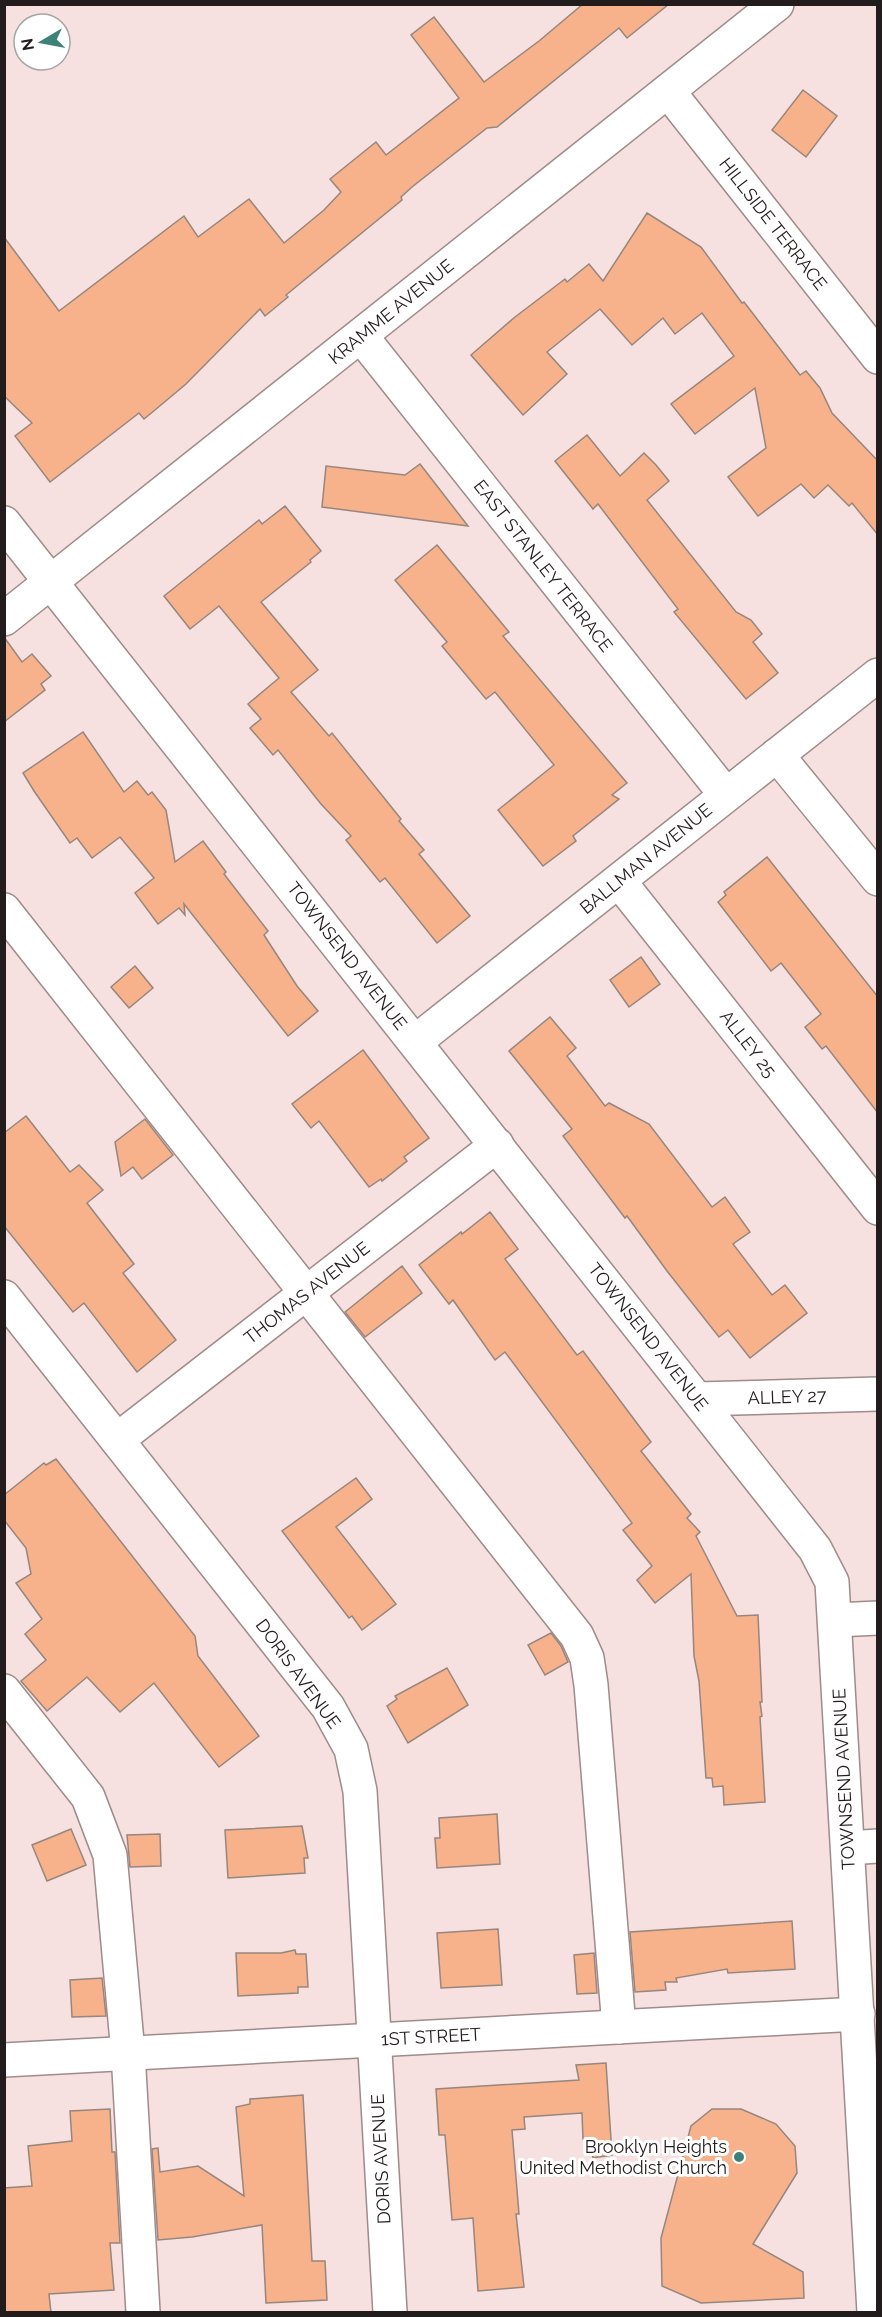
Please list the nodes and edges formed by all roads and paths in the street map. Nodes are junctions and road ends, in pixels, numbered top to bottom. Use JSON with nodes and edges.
{"nodes":[{"id":1,"x":777,"y":4,"type":"edge"},
{"id":2,"x":668,"y":91,"type":"junction"},
{"id":3,"x":361,"y":336,"type":"junction"},
{"id":4,"x":878,"y":357,"type":"edge"},
{"id":5,"x":4,"y":523,"type":"edge"},
{"id":6,"x":51,"y":582,"type":"junction"},
{"id":7,"x":4,"y":619,"type":"edge"},
{"id":8,"x":878,"y":675,"type":"edge"},
{"id":9,"x":777,"y":755,"type":"junction"},
{"id":10,"x":726,"y":795,"type":"junction"},
{"id":11,"x":878,"y":879,"type":"edge"},
{"id":12,"x":619,"y":881,"type":"junction"},
{"id":13,"x":4,"y":910,"type":"edge"},
{"id":14,"x":415,"y":1042,"type":"junction"},
{"id":15,"x":497,"y":1145,"type":"junction"},
{"id":16,"x":878,"y":1208,"type":"edge"},
{"id":17,"x":308,"y":1292,"type":"junction"},
{"id":18,"x":4,"y":1297,"type":"edge"},
{"id":19,"x":878,"y":1394,"type":"edge"},
{"id":20,"x":698,"y":1399,"type":"junction"},
{"id":21,"x":117,"y":1440,"type":"junction"},
{"id":22,"x":878,"y":1618,"type":"edge"},
{"id":23,"x":836,"y":1620,"type":"junction"},
{"id":24,"x":4,"y":1691,"type":"edge"},
{"id":25,"x":863,"y":1847,"type":"edge"},
{"id":26,"x":858,"y":2014,"type":"junction"},
{"id":27,"x":619,"y":2027,"type":"junction"},
{"id":28,"x":375,"y":2040,"type":"junction"},
{"id":29,"x":128,"y":2054,"type":"junction"},
{"id":30,"x":4,"y":2060,"type":"edge"},
{"id":31,"x":869,"y":2061,"type":"edge"},
{"id":32,"x":875,"y":2306,"type":"edge"},
{"id":33,"x":143,"y":2313,"type":"edge"},
{"id":34,"x":390,"y":2313,"type":"edge"}],
"edges":[{"from":1,"to":2,"type":"street","name":"KRAMME AVENUE"},
{"from":2,"to":3,"type":"street","name":"KRAMME AVENUE"},
{"from":2,"to":4,"type":"street","name":"HILLSIDE TERRACE"},
{"from":3,"to":6,"type":"street","name":"KRAMME AVENUE"},
{"from":3,"to":10,"type":"street","name":"EAST STANLEY TERRACE"},
{"from":5,"to":6,"type":"street","name":"TOWNSEND AVENUE"},
{"from":6,"to":7,"type":"street","name":"KRAMME AVENUE"},
{"from":6,"to":14,"type":"street","name":"TOWNSEND AVENUE"},
{"from":8,"to":9,"type":"street","name":"BALLMAN AVENUE"},
{"from":9,"to":10,"type":"street","name":"BALLMAN AVENUE"},
{"from":9,"to":11,"type":"street"},
{"from":10,"to":12,"type":"street","name":"BALLMAN AVENUE"},
{"from":12,"to":14,"type":"street","name":"BALLMAN AVENUE"},
{"from":12,"to":16,"type":"street","name":"ALLEY 25"},
{"from":13,"to":17,"type":"street"},
{"from":14,"to":15,"type":"street","name":"TOWNSEND AVENUE"},
{"from":15,"to":17,"type":"street","name":"THOMAS AVENUE"},
{"from":15,"to":20,"type":"street","name":"TOWNSEND AVENUE"},
{"from":17,"to":21,"type":"street","name":"THOMAS AVENUE"},
{"from":17,"to":27,"type":"street"},
{"from":18,"to":21,"type":"street","name":"DORIS AVENUE"},
{"from":19,"to":20,"type":"street","name":"ALLEY 27"},
{"from":20,"to":23,"type":"street","name":"TOWNSEND AVENUE"},
{"from":21,"to":28,"type":"street","name":"DORIS AVENUE"},
{"from":22,"to":23,"type":"street"},
{"from":23,"to":25,"type":"street","name":"TOWNSEND AVENUE"},
{"from":24,"to":29,"type":"street"},
{"from":25,"to":26,"type":"street","name":"TOWNSEND AVENUE"},
{"from":26,"to":27,"type":"street","name":"1ST STREET"},
{"from":26,"to":31,"type":"street","name":"TOWNSEND AVENUE"},
{"from":27,"to":28,"type":"street","name":"1ST STREET"},
{"from":28,"to":29,"type":"street","name":"1ST STREET"},
{"from":28,"to":34,"type":"street","name":"DORIS AVENUE"},
{"from":29,"to":30,"type":"street","name":"1ST STREET"},
{"from":29,"to":33,"type":"street"},
{"from":31,"to":32,"type":"street","name":"TOWNSEND AVENUE"}]}
